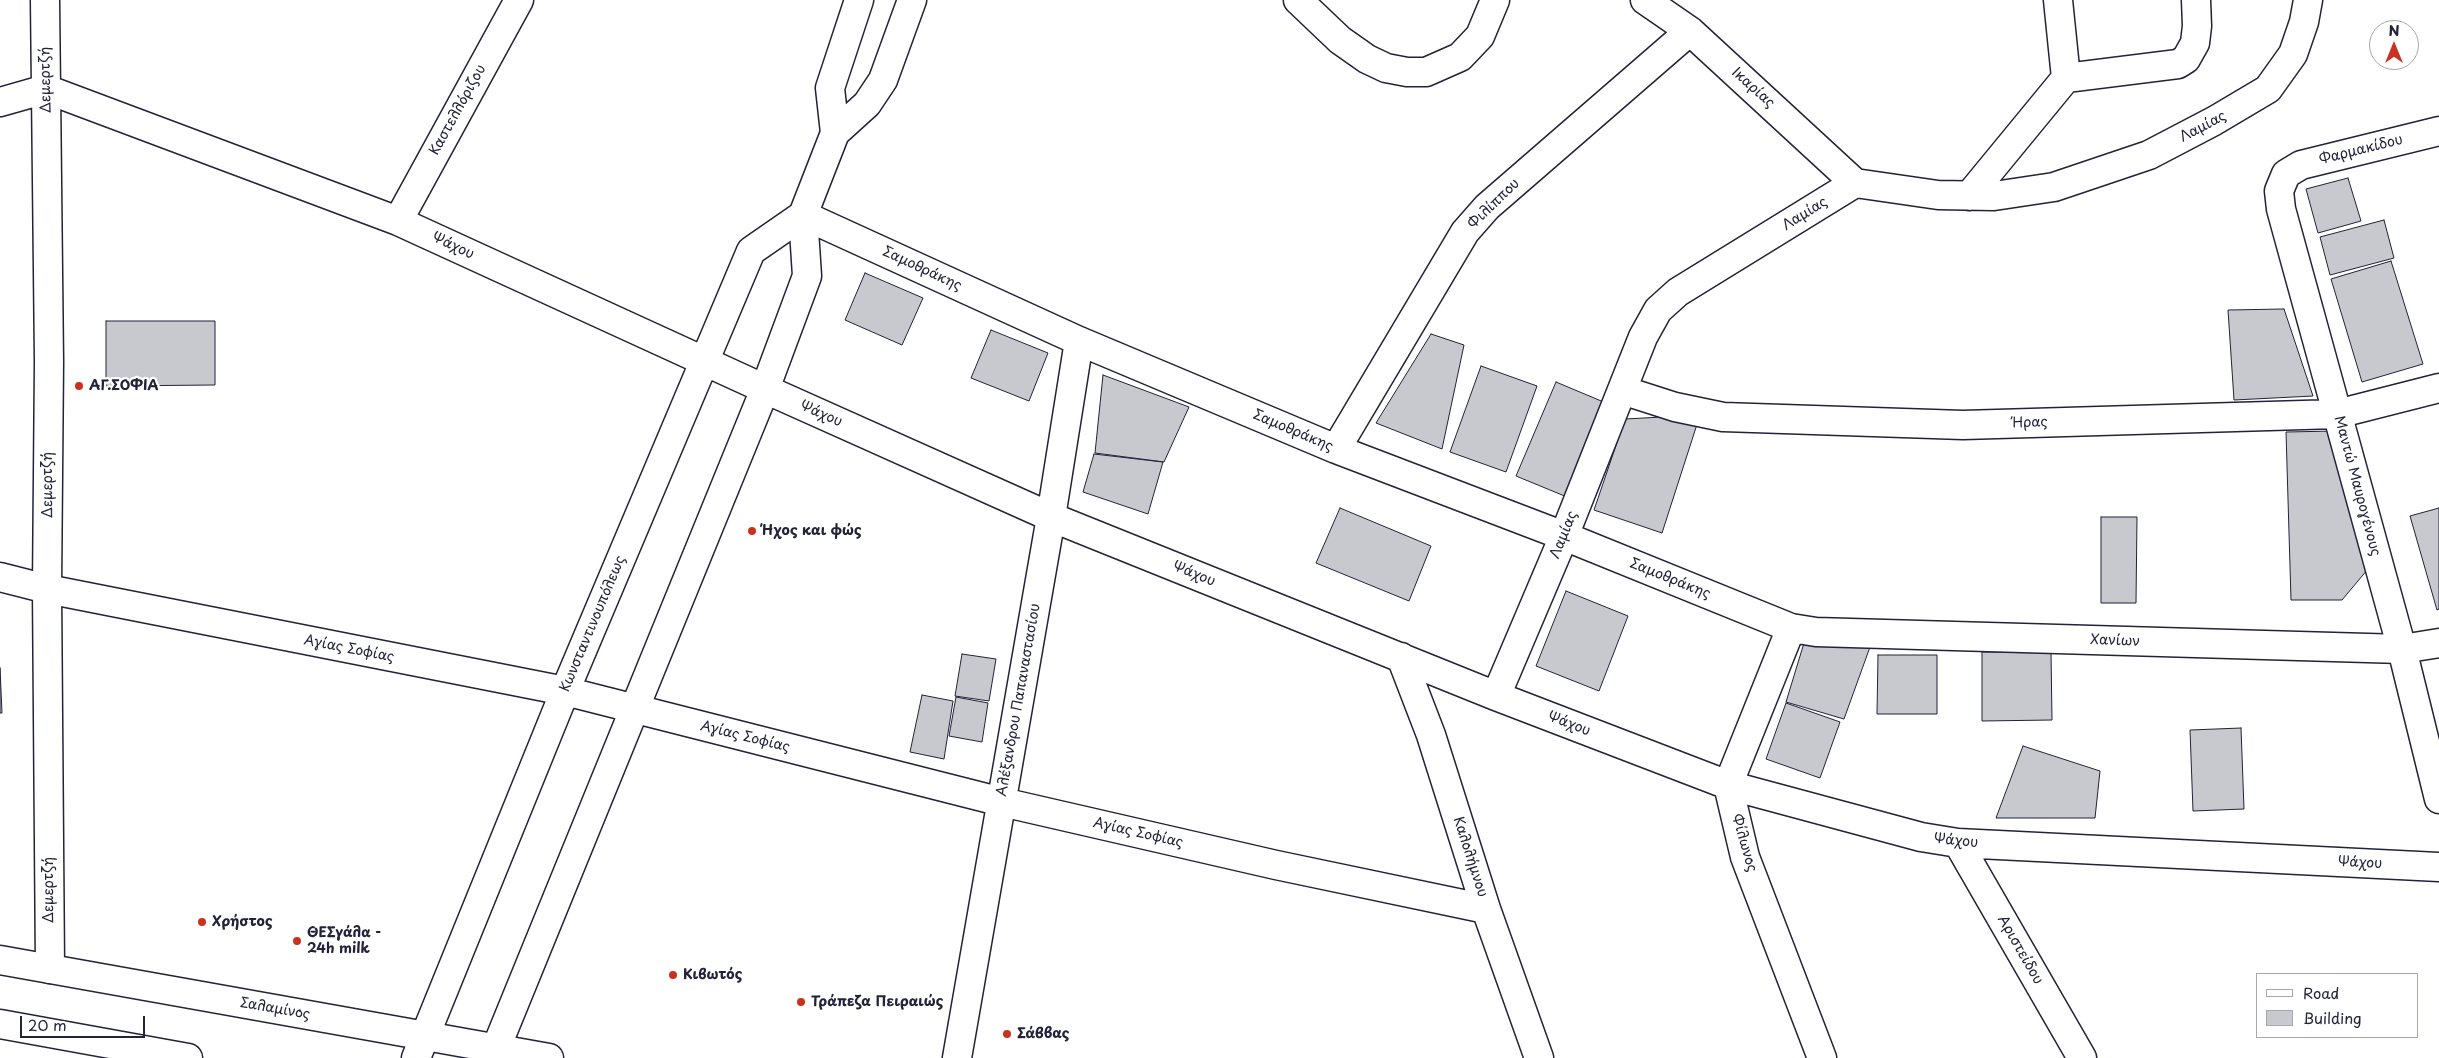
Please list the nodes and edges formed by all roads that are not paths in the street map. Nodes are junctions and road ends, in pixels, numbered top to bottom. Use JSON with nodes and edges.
{"nodes":[{"id":1,"x":44,"y":0,"type":"edge"},
{"id":2,"x":519,"y":0,"type":"edge"},
{"id":3,"x":860,"y":0,"type":"edge"},
{"id":4,"x":912,"y":0,"type":"edge"},
{"id":5,"x":1298,"y":0,"type":"edge"},
{"id":6,"x":1495,"y":0,"type":"edge"},
{"id":7,"x":1645,"y":0,"type":"edge"},
{"id":8,"x":2058,"y":0,"type":"edge"},
{"id":9,"x":2196,"y":0,"type":"edge"},
{"id":10,"x":2308,"y":0,"type":"edge"},
{"id":11,"x":1690,"y":31,"type":"junction"},
{"id":12,"x":2066,"y":78,"type":"junction"},
{"id":13,"x":46,"y":89,"type":"junction"},
{"id":14,"x":0,"y":102,"type":"edge"},
{"id":15,"x":2439,"y":131,"type":"edge"},
{"id":16,"x":835,"y":133,"type":"junction"},
{"id":17,"x":2286,"y":174,"type":"joint"},
{"id":18,"x":1854,"y":183,"type":"junction"},
{"id":19,"x":1969,"y":196,"type":"junction"},
{"id":20,"x":803,"y":215,"type":"junction"},
{"id":21,"x":398,"y":221,"type":"junction"},
{"id":22,"x":1079,"y":341,"type":"junction"},
{"id":23,"x":704,"y":361,"type":"junction"},
{"id":24,"x":2439,"y":388,"type":"edge"},
{"id":25,"x":765,"y":389,"type":"junction"},
{"id":26,"x":1622,"y":390,"type":"junction"},
{"id":27,"x":2337,"y":414,"type":"junction"},
{"id":28,"x":1336,"y":449,"type":"junction"},
{"id":29,"x":1051,"y":517,"type":"junction"},
{"id":30,"x":1564,"y":536,"type":"junction"},
{"id":31,"x":0,"y":577,"type":"edge"},
{"id":32,"x":48,"y":589,"type":"junction"},
{"id":33,"x":1791,"y":628,"type":"junction"},
{"id":34,"x":2439,"y":643,"type":"edge"},
{"id":35,"x":2402,"y":649,"type":"junction"},
{"id":36,"x":1401,"y":657,"type":"junction"},
{"id":37,"x":565,"y":692,"type":"junction"},
{"id":38,"x":1496,"y":696,"type":"junction"},
{"id":39,"x":634,"y":708,"type":"junction"},
{"id":40,"x":1728,"y":786,"type":"junction"},
{"id":41,"x":2439,"y":799,"type":"edge"},
{"id":42,"x":1002,"y":802,"type":"junction"},
{"id":43,"x":1958,"y":843,"type":"junction"},
{"id":44,"x":2439,"y":868,"type":"edge"},
{"id":45,"x":1486,"y":909,"type":"junction"},
{"id":46,"x":0,"y":960,"type":"edge"},
{"id":47,"x":50,"y":969,"type":"junction"},
{"id":48,"x":0,"y":1024,"type":"edge"},
{"id":49,"x":420,"y":1047,"type":"edge"},
{"id":50,"x":494,"y":1053,"type":"edge"},
{"id":51,"x":188,"y":1058,"type":"edge"},
{"id":52,"x":549,"y":1058,"type":"edge"},
{"id":53,"x":957,"y":1058,"type":"edge"},
{"id":54,"x":1539,"y":1058,"type":"edge"},
{"id":55,"x":1822,"y":1058,"type":"edge"},
{"id":56,"x":2082,"y":1058,"type":"edge"}],
"edges":[{"from":1,"to":13,"type":"street","name":"Δεμερτζή"},
{"from":2,"to":21,"type":"street","name":"Καστελλόριζου"},
{"from":3,"to":16,"type":"street"},
{"from":4,"to":16,"type":"street"},
{"from":5,"to":6,"type":"street"},
{"from":7,"to":11,"type":"street","name":"Ικαρίας"},
{"from":8,"to":12,"type":"street"},
{"from":9,"to":12,"type":"street"},
{"from":10,"to":19,"type":"street","name":"Λαμίας"},
{"from":11,"to":18,"type":"street","name":"Ικαρίας"},
{"from":11,"to":28,"type":"street","name":"Φιλίππου"},
{"from":12,"to":19,"type":"street"},
{"from":13,"to":14,"type":"street"},
{"from":13,"to":21,"type":"street","name":"Ψάχου"},
{"from":13,"to":32,"type":"street","name":"Δεμερτζή"},
{"from":15,"to":17,"type":"street","name":"Φαρμακίδου"},
{"from":16,"to":20,"type":"street"},
{"from":17,"to":27,"type":"street","name":"Μαντώ Μαυρογένους"},
{"from":18,"to":19,"type":"street","name":"Λαμίας"},
{"from":18,"to":26,"type":"street","name":"Λαμίας"},
{"from":20,"to":22,"type":"street","name":"Σαμοθράκης"},
{"from":20,"to":23,"type":"street","name":"Κωνσταντινουπόλεως"},
{"from":20,"to":25,"type":"street"},
{"from":21,"to":23,"type":"street","name":"Ψάχου"},
{"from":22,"to":28,"type":"street","name":"Σαμοθράκης"},
{"from":22,"to":29,"type":"street","name":"Αλέξανδρου Παπαναστασίου"},
{"from":23,"to":25,"type":"street","name":"Ψάχου"},
{"from":23,"to":37,"type":"street","name":"Κωνσταντινουπόλεως"},
{"from":24,"to":27,"type":"street","name":"Ήρας"},
{"from":25,"to":29,"type":"street","name":"Ψάχου"},
{"from":25,"to":39,"type":"street"},
{"from":26,"to":27,"type":"street","name":"Ήρας"},
{"from":26,"to":30,"type":"street","name":"Λαμίας"},
{"from":27,"to":35,"type":"street","name":"Μαντώ Μαυρογένους"},
{"from":28,"to":30,"type":"street","name":"Σαμοθράκης"},
{"from":29,"to":36,"type":"street","name":"Ψάχου"},
{"from":29,"to":42,"type":"street","name":"Αλέξανδρου Παπαναστασίου"},
{"from":30,"to":33,"type":"street","name":"Σαμοθράκης"},
{"from":30,"to":38,"type":"street","name":"Λαμίας"},
{"from":31,"to":32,"type":"street","name":"Αγίας Σοφίας"},
{"from":32,"to":37,"type":"street","name":"Αγίας Σοφίας"},
{"from":32,"to":47,"type":"street","name":"Δεμερτζή"},
{"from":33,"to":35,"type":"street","name":"Χανίων"},
{"from":33,"to":40,"type":"street"},
{"from":34,"to":35,"type":"street","name":"Χανίων"},
{"from":35,"to":41,"type":"street","name":"Μαντώ Μαυρογένους"},
{"from":36,"to":38,"type":"street","name":"Ψάχου"},
{"from":36,"to":45,"type":"street","name":"Καλολήμνου"},
{"from":37,"to":39,"type":"street","name":"Αγίας Σοφίας"},
{"from":37,"to":49,"type":"street","name":"Κωνσταντινουπόλεως"},
{"from":38,"to":40,"type":"street","name":"Ψάχου"},
{"from":39,"to":42,"type":"street","name":"Αγίας Σοφίας"},
{"from":39,"to":50,"type":"street"},
{"from":40,"to":43,"type":"street","name":"Ψάχου"},
{"from":40,"to":55,"type":"street","name":"Φίλωνος"},
{"from":42,"to":45,"type":"street","name":"Αγίας Σοφίας"},
{"from":42,"to":53,"type":"street","name":"Αλέξανδρου Παπαναστασίου"},
{"from":43,"to":44,"type":"street","name":"Ψάχου"},
{"from":43,"to":56,"type":"street","name":"Αριστείδου"},
{"from":45,"to":54,"type":"street","name":"Καλολήμνου"},
{"from":46,"to":47,"type":"street","name":"Σαλαμίνος"},
{"from":47,"to":49,"type":"street","name":"Σαλαμίνος"},
{"from":48,"to":51,"type":"street"},
{"from":49,"to":50,"type":"street","name":"Σαλαμίνος"},
{"from":50,"to":52,"type":"street","name":"Σαλαμίνος"}]}
